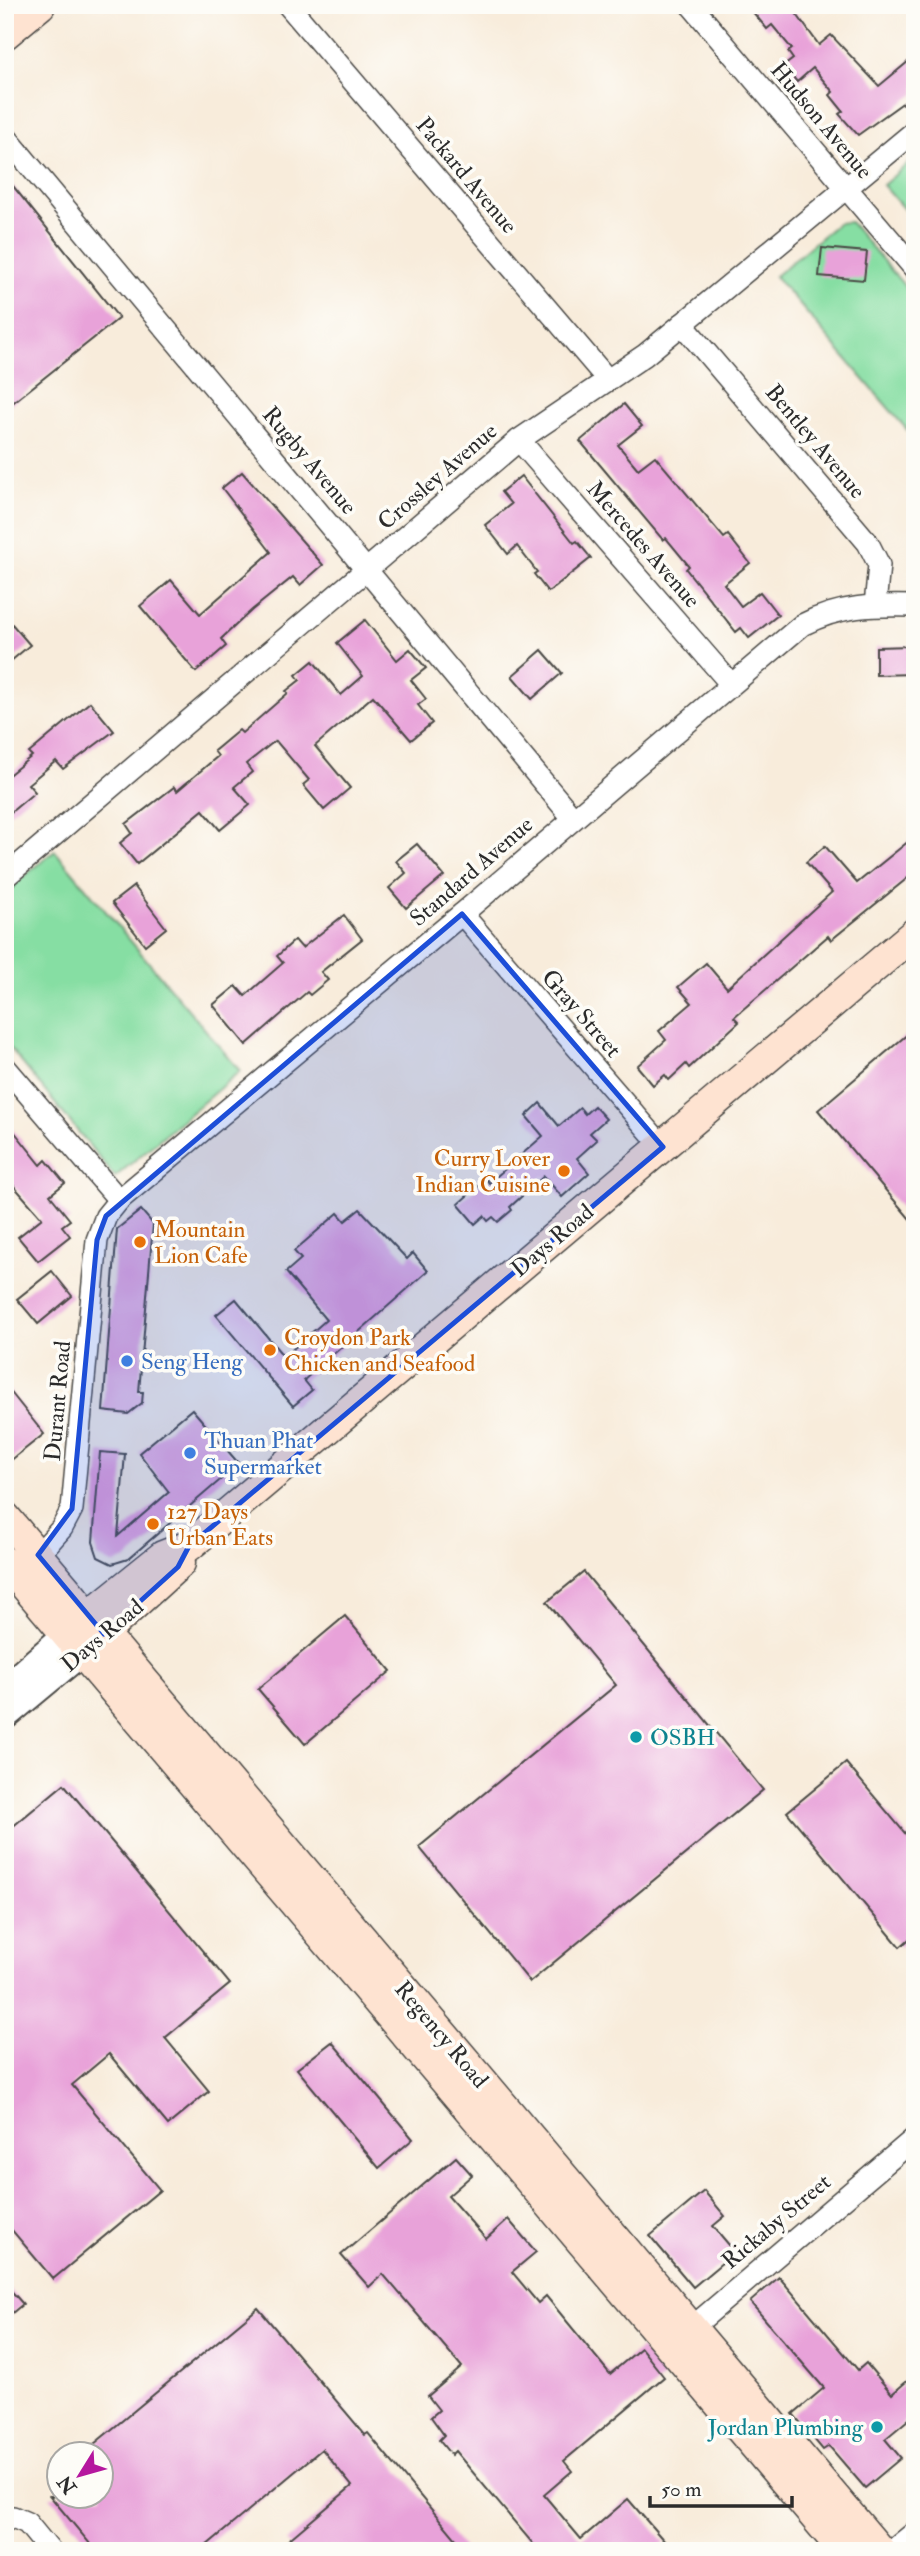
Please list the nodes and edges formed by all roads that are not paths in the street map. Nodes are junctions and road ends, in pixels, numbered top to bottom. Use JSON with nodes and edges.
{"nodes":[{"id":1,"x":40,"y":5,"type":"edge"},
{"id":2,"x":288,"y":5,"type":"edge"},
{"id":3,"x":691,"y":5,"type":"edge"},
{"id":4,"x":5,"y":34,"type":"edge"},
{"id":5,"x":915,"y":131,"type":"edge"},
{"id":6,"x":5,"y":136,"type":"edge"},
{"id":7,"x":846,"y":189,"type":"junction"},
{"id":8,"x":915,"y":269,"type":"edge"},
{"id":9,"x":682,"y":324,"type":"junction"},
{"id":10,"x":607,"y":379,"type":"junction"},
{"id":11,"x":519,"y":440,"type":"junction"},
{"id":12,"x":367,"y":570,"type":"junction"},
{"id":13,"x":875,"y":605,"type":"junction"},
{"id":14,"x":915,"y":606,"type":"edge"},
{"id":15,"x":730,"y":683,"type":"junction"},
{"id":16,"x":573,"y":818,"type":"junction"},
{"id":17,"x":5,"y":877,"type":"edge"},
{"id":18,"x":462,"y":914,"type":"junction"},
{"id":19,"x":915,"y":933,"type":"edge"},
{"id":20,"x":5,"y":1067,"type":"edge"},
{"id":21,"x":663,"y":1147,"type":"junction"},
{"id":22,"x":119,"y":1200,"type":"junction"},
{"id":23,"x":97,"y":1240,"type":"joint"},
{"id":24,"x":5,"y":1517,"type":"edge"},
{"id":25,"x":189,"y":1546,"type":"junction"},
{"id":26,"x":42,"y":1560,"type":"junction"},
{"id":27,"x":5,"y":1562,"type":"edge"},
{"id":28,"x":134,"y":1580,"type":"junction"},
{"id":29,"x":85,"y":1634,"type":"junction"},
{"id":30,"x":5,"y":1688,"type":"edge"},
{"id":31,"x":5,"y":1716,"type":"edge"},
{"id":32,"x":915,"y":2138,"type":"edge"},
{"id":33,"x":681,"y":2337,"type":"junction"},
{"id":34,"x":9,"y":2519,"type":"edge"},
{"id":35,"x":915,"y":2532,"type":"edge"},
{"id":36,"x":50,"y":2551,"type":"edge"},
{"id":37,"x":844,"y":2551,"type":"edge"},
{"id":38,"x":880,"y":2551,"type":"edge"},
{"id":39,"x":892,"y":2551,"type":"edge"}],
"edges":[{"from":1,"to":4,"type":"main road"},
{"from":2,"to":10,"type":"street","name":"Packard Avenue"},
{"from":3,"to":7,"type":"street","name":"Hudson Avenue"},
{"from":5,"to":7,"type":"street","name":"Crossley Avenue"},
{"from":6,"to":12,"type":"street","name":"Rugby Avenue"},
{"from":7,"to":8,"type":"street","name":"Hudson Avenue"},
{"from":7,"to":9,"type":"street","name":"Crossley Avenue"},
{"from":9,"to":10,"type":"street","name":"Crossley Avenue"},
{"from":9,"to":13,"type":"street","name":"Bentley Avenue"},
{"from":10,"to":11,"type":"street","name":"Crossley Avenue"},
{"from":11,"to":12,"type":"street","name":"Crossley Avenue"},
{"from":11,"to":15,"type":"street","name":"Mercedes Avenue"},
{"from":12,"to":16,"type":"street","name":"Rugby Avenue"},
{"from":12,"to":17,"type":"street","name":"Crossley Avenue"},
{"from":13,"to":14,"type":"street","name":"Standard Avenue"},
{"from":13,"to":15,"type":"street","name":"Standard Avenue"},
{"from":15,"to":16,"type":"street","name":"Standard Avenue"},
{"from":16,"to":18,"type":"street","name":"Standard Avenue"},
{"from":18,"to":21,"type":"street","name":"Gray Street"},
{"from":18,"to":22,"type":"street","name":"Standard Avenue"},
{"from":19,"to":21,"type":"main road","name":"Days Road"},
{"from":20,"to":22,"type":"street"},
{"from":21,"to":25,"type":"main road","name":"Days Road"},
{"from":22,"to":23,"type":"street","name":"Standard Avenue"},
{"from":23,"to":26,"type":"street","name":"Durant Road"},
{"from":24,"to":26,"type":"main road","name":"Regency Road"},
{"from":25,"to":28,"type":"main road","name":"Days Road"},
{"from":25,"to":29,"type":"main road","name":"Days Road"},
{"from":26,"to":28,"type":"main road"},
{"from":26,"to":29,"type":"main road","name":"Regency Road"},
{"from":27,"to":29,"type":"main road","name":"Regency Road"},
{"from":28,"to":29,"type":"main road","name":"Days Road"},
{"from":29,"to":30,"type":"street","name":"Days Road"},
{"from":29,"to":31,"type":"street","name":"Days Road"},
{"from":29,"to":33,"type":"main road","name":"Regency Road"},
{"from":32,"to":33,"type":"street","name":"Rickaby Street"},
{"from":33,"to":37,"type":"main road","name":"Regency Road"},
{"from":33,"to":38,"type":"main road","name":"Regency Road"},
{"from":34,"to":36,"type":"street"},
{"from":35,"to":39,"type":"street"}]}
